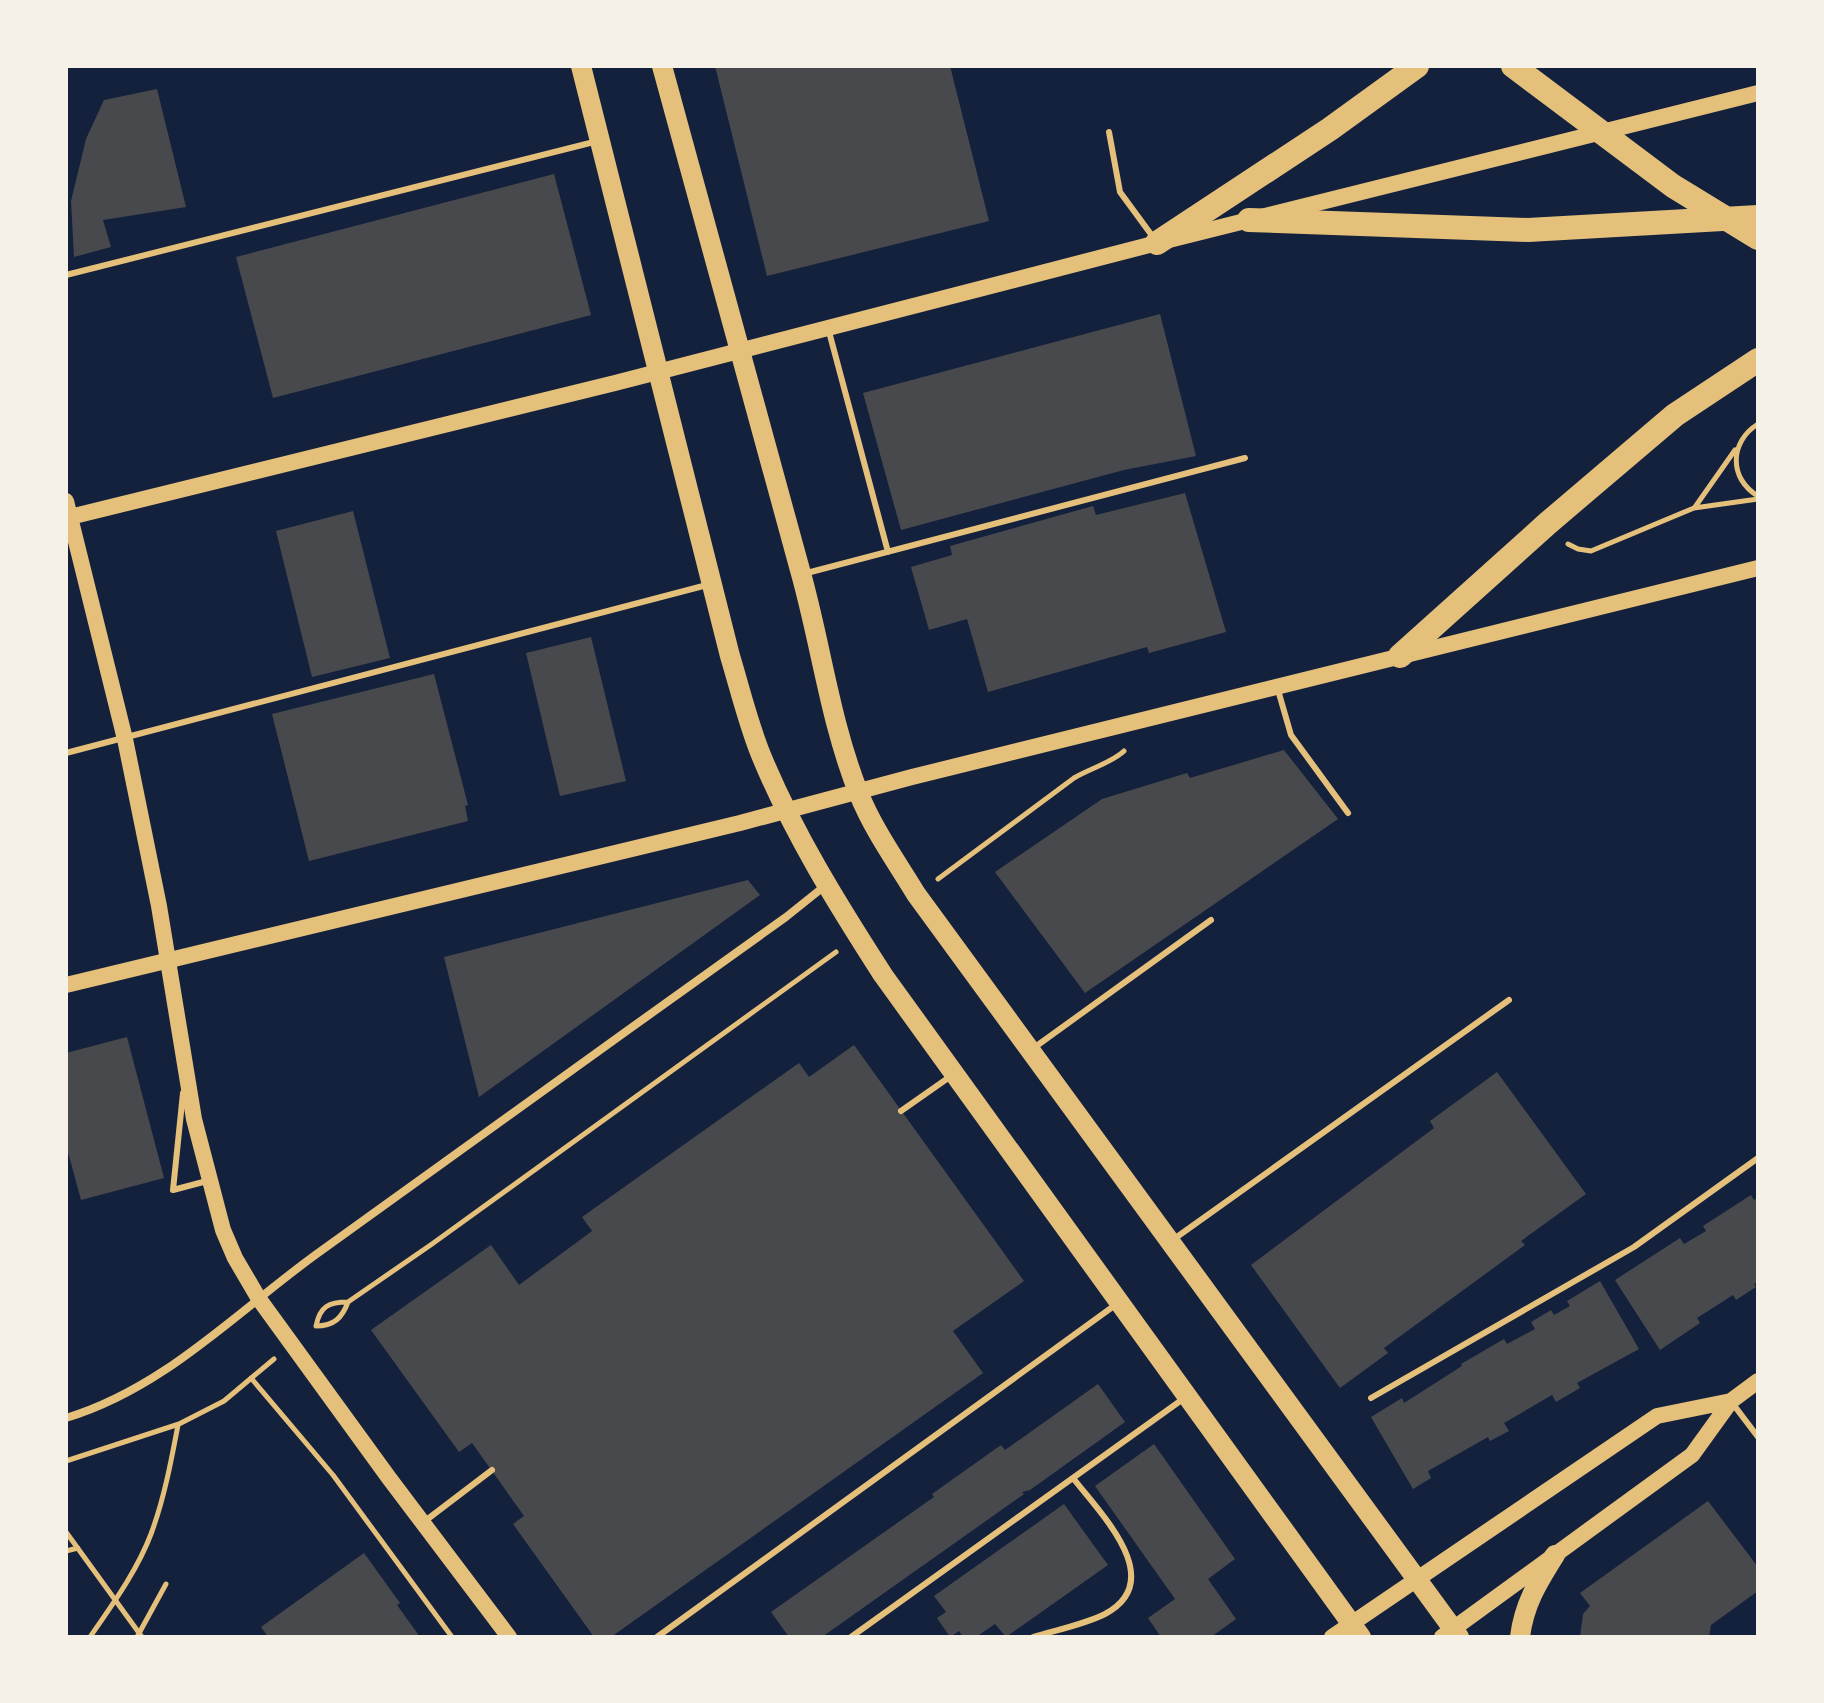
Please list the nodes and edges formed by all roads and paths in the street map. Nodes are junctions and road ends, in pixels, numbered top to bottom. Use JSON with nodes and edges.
{"nodes":[{"id":1,"x":581,"y":66,"type":"edge"},
{"id":2,"x":662,"y":66,"type":"edge"},
{"id":3,"x":1417,"y":66,"type":"edge"},
{"id":4,"x":1513,"y":66,"type":"edge"},
{"id":5,"x":1758,"y":93,"type":"edge"},
{"id":6,"x":1109,"y":132,"type":"dead end"},
{"id":7,"x":600,"y":141,"type":"junction"},
{"id":8,"x":1758,"y":217,"type":"edge"},
{"id":9,"x":1249,"y":220,"type":"junction"},
{"id":10,"x":1758,"y":238,"type":"edge"},
{"id":11,"x":1157,"y":243,"type":"junction"},
{"id":12,"x":66,"y":275,"type":"edge"},
{"id":13,"x":828,"y":328,"type":"junction"},
{"id":14,"x":738,"y":350,"type":"junction"},
{"id":15,"x":1758,"y":360,"type":"edge"},
{"id":16,"x":658,"y":371,"type":"junction"},
{"id":17,"x":1758,"y":424,"type":"edge"},
{"id":18,"x":1738,"y":447,"type":"junction"},
{"id":19,"x":1245,"y":458,"type":"dead end"},
{"id":20,"x":1758,"y":497,"type":"edge"},
{"id":21,"x":1694,"y":508,"type":"junction"},
{"id":22,"x":67,"y":512,"type":"edge"},
{"id":23,"x":1567,"y":544,"type":"dead end"},
{"id":24,"x":888,"y":552,"type":"junction"},
{"id":25,"x":1758,"y":568,"type":"edge"},
{"id":26,"x":801,"y":574,"type":"junction"},
{"id":27,"x":711,"y":584,"type":"junction"},
{"id":28,"x":1400,"y":656,"type":"junction"},
{"id":29,"x":1277,"y":686,"type":"junction"},
{"id":30,"x":125,"y":739,"type":"junction"},
{"id":31,"x":66,"y":753,"type":"edge"},
{"id":32,"x":1074,"y":778,"type":"dead end"},
{"id":33,"x":858,"y":792,"type":"junction"},
{"id":34,"x":787,"y":811,"type":"junction"},
{"id":35,"x":1348,"y":813,"type":"dead end"},
{"id":36,"x":937,"y":879,"type":"dead end"},
{"id":37,"x":826,"y":885,"type":"junction"},
{"id":38,"x":1211,"y":920,"type":"dead end"},
{"id":39,"x":168,"y":960,"type":"junction"},
{"id":40,"x":824,"y":960,"type":"dead end"},
{"id":41,"x":66,"y":985,"type":"edge"},
{"id":42,"x":1509,"y":1000,"type":"dead end"},
{"id":43,"x":1032,"y":1050,"type":"junction"},
{"id":44,"x":186,"y":1069,"type":"junction"},
{"id":45,"x":953,"y":1075,"type":"junction"},
{"id":46,"x":901,"y":1111,"type":"dead end"},
{"id":47,"x":1758,"y":1158,"type":"edge"},
{"id":48,"x":210,"y":1180,"type":"junction"},
{"id":49,"x":1171,"y":1241,"type":"junction"},
{"id":50,"x":259,"y":1299,"type":"junction"},
{"id":51,"x":348,"y":1302,"type":"junction"},
{"id":52,"x":1118,"y":1303,"type":"junction"},
{"id":53,"x":1758,"y":1381,"type":"edge"},
{"id":54,"x":1186,"y":1397,"type":"junction"},
{"id":55,"x":1371,"y":1398,"type":"dead end"},
{"id":56,"x":1731,"y":1401,"type":"junction"},
{"id":57,"x":66,"y":1418,"type":"edge"},
{"id":58,"x":179,"y":1424,"type":"junction"},
{"id":59,"x":1758,"y":1437,"type":"edge"},
{"id":60,"x":66,"y":1461,"type":"edge"},
{"id":61,"x":492,"y":1470,"type":"dead end"},
{"id":62,"x":1073,"y":1478,"type":"junction"},
{"id":63,"x":422,"y":1523,"type":"junction"},
{"id":64,"x":66,"y":1532,"type":"edge"},
{"id":65,"x":78,"y":1548,"type":"junction"},
{"id":66,"x":66,"y":1551,"type":"edge"},
{"id":67,"x":1555,"y":1555,"type":"junction"},
{"id":68,"x":1418,"y":1581,"type":"junction"},
{"id":69,"x":166,"y":1584,"type":"dead end"},
{"id":70,"x":116,"y":1600,"type":"junction"},
{"id":71,"x":1357,"y":1631,"type":"edge"},
{"id":72,"x":1452,"y":1635,"type":"edge"},
{"id":73,"x":140,"y":1636,"type":"edge"},
{"id":74,"x":90,"y":1637,"type":"edge"},
{"id":75,"x":452,"y":1637,"type":"edge"},
{"id":76,"x":509,"y":1637,"type":"edge"},
{"id":77,"x":657,"y":1637,"type":"edge"},
{"id":78,"x":851,"y":1637,"type":"edge"},
{"id":79,"x":1033,"y":1637,"type":"edge"},
{"id":80,"x":1332,"y":1637,"type":"edge"},
{"id":81,"x":1520,"y":1637,"type":"edge"}],
"edges":[{"from":1,"to":7,"type":"main road"},
{"from":2,"to":14,"type":"main road"},
{"from":3,"to":11,"type":"highway"},
{"from":4,"to":10,"type":"highway"},
{"from":5,"to":9,"type":"main road"},
{"from":6,"to":11,"type":"lane"},
{"from":7,"to":12,"type":"lane"},
{"from":7,"to":16,"type":"main road"},
{"from":8,"to":9,"type":"highway"},
{"from":9,"to":11,"type":"main road"},
{"from":11,"to":13,"type":"main road"},
{"from":13,"to":14,"type":"main road"},
{"from":13,"to":24,"type":"lane"},
{"from":14,"to":16,"type":"main road"},
{"from":14,"to":26,"type":"main road"},
{"from":15,"to":28,"type":"highway"},
{"from":16,"to":22,"type":"main road"},
{"from":16,"to":27,"type":"main road"},
{"from":17,"to":18,"type":"path"},
{"from":18,"to":20,"type":"path"},
{"from":18,"to":21,"type":"path"},
{"from":19,"to":24,"type":"lane"},
{"from":20,"to":21,"type":"path"},
{"from":21,"to":23,"type":"path"},
{"from":22,"to":30,"type":"main road"},
{"from":24,"to":26,"type":"lane"},
{"from":25,"to":28,"type":"main road"},
{"from":26,"to":33,"type":"main road"},
{"from":27,"to":30,"type":"lane"},
{"from":27,"to":34,"type":"main road"},
{"from":28,"to":29,"type":"main road"},
{"from":29,"to":33,"type":"main road"},
{"from":29,"to":35,"type":"lane"},
{"from":30,"to":31,"type":"lane"},
{"from":30,"to":39,"type":"main road"},
{"from":32,"to":36,"type":"path"},
{"from":33,"to":34,"type":"main road"},
{"from":33,"to":43,"type":"main road"},
{"from":34,"to":37,"type":"main road"},
{"from":34,"to":39,"type":"main road"},
{"from":37,"to":45,"type":"main road"},
{"from":37,"to":50,"type":"street"},
{"from":38,"to":43,"type":"lane"},
{"from":39,"to":41,"type":"main road"},
{"from":39,"to":44,"type":"main road"},
{"from":40,"to":51,"type":"path"},
{"from":42,"to":49,"type":"lane"},
{"from":43,"to":49,"type":"main road"},
{"from":44,"to":48,"type":"main road"},
{"from":44,"to":48,"type":"lane"},
{"from":45,"to":46,"type":"lane"},
{"from":45,"to":52,"type":"main road"},
{"from":47,"to":55,"type":"lane"},
{"from":48,"to":50,"type":"main road"},
{"from":49,"to":68,"type":"main road"},
{"from":50,"to":57,"type":"street"},
{"from":50,"to":63,"type":"main road"},
{"from":51,"to":51,"type":"path"},
{"from":52,"to":54,"type":"main road"},
{"from":52,"to":77,"type":"lane"},
{"from":53,"to":56,"type":"main road"},
{"from":54,"to":62,"type":"lane"},
{"from":54,"to":71,"type":"main road"},
{"from":56,"to":59,"type":"lane"},
{"from":56,"to":67,"type":"main road"},
{"from":56,"to":68,"type":"main road"},
{"from":58,"to":60,"type":"path"},
{"from":58,"to":70,"type":"path"},
{"from":58,"to":75,"type":"path"},
{"from":61,"to":63,"type":"lane"},
{"from":62,"to":78,"type":"lane"},
{"from":62,"to":79,"type":"lane"},
{"from":63,"to":76,"type":"main road"},
{"from":64,"to":65,"type":"path"},
{"from":65,"to":66,"type":"path"},
{"from":65,"to":70,"type":"path"},
{"from":67,"to":72,"type":"main road"},
{"from":67,"to":81,"type":"main road"},
{"from":68,"to":71,"type":"main road"},
{"from":68,"to":72,"type":"main road"},
{"from":69,"to":73,"type":"path"},
{"from":70,"to":73,"type":"path"},
{"from":70,"to":74,"type":"path"},
{"from":71,"to":80,"type":"main road"}]}
